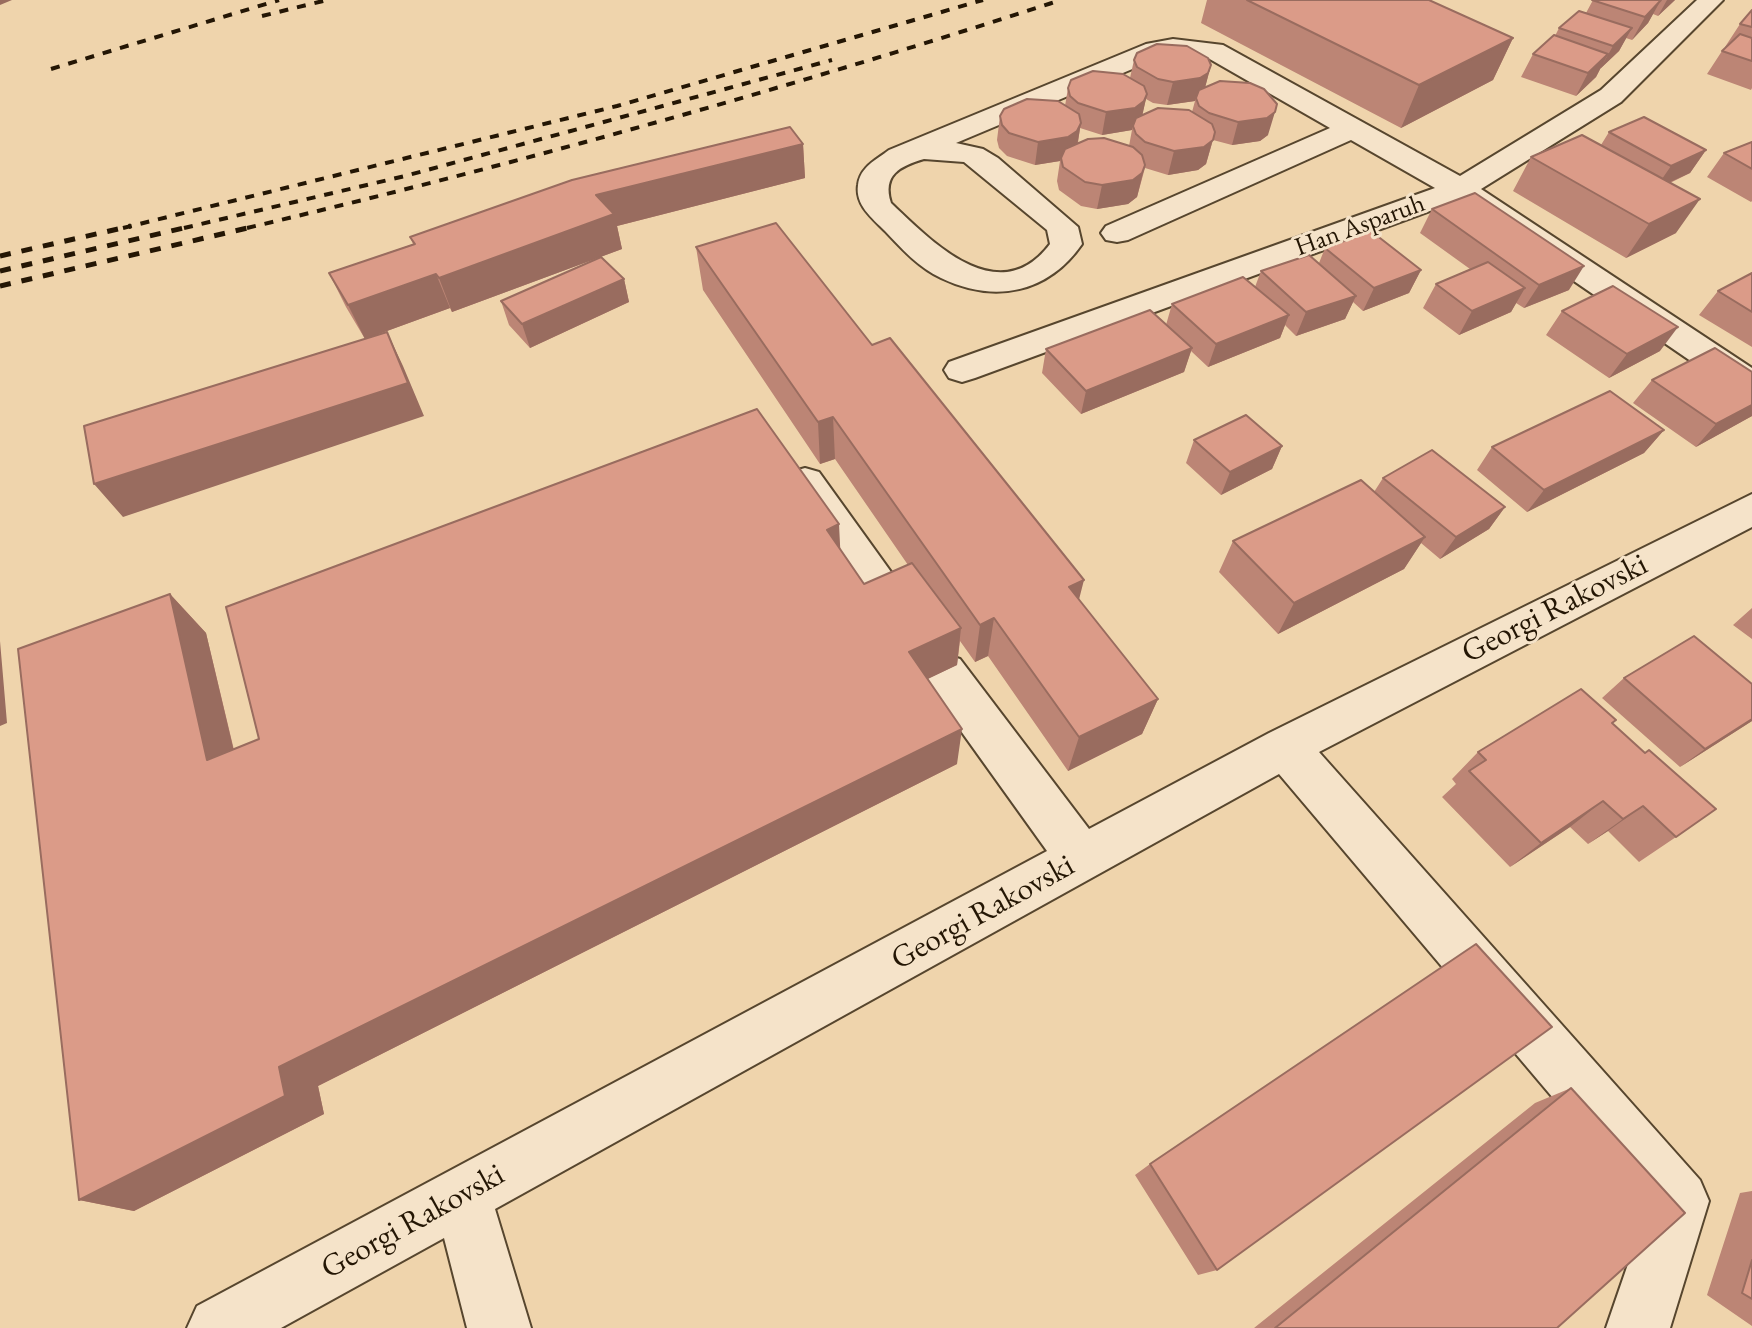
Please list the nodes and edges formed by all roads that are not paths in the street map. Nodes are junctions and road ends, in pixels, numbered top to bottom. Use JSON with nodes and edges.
{"nodes":[{"id":1,"x":1711,"y":0,"type":"edge"},
{"id":2,"x":1352,"y":129,"type":"junction"},
{"id":3,"x":899,"y":156,"type":"junction"},
{"id":4,"x":1460,"y":189,"type":"junction"},
{"id":5,"x":1117,"y":233,"type":"dead end"},
{"id":6,"x":962,"y":370,"type":"dead end"},
{"id":7,"x":1752,"y":385,"type":"edge"},
{"id":8,"x":782,"y":449,"type":"edge"},
{"id":9,"x":1752,"y":509,"type":"edge"},
{"id":10,"x":894,"y":609,"type":"edge"},
{"id":11,"x":944,"y":672,"type":"edge"},
{"id":12,"x":1285,"y":747,"type":"junction"},
{"id":13,"x":1082,"y":859,"type":"junction"},
{"id":14,"x":462,"y":1196,"type":"junction"},
{"id":15,"x":219,"y":1328,"type":"edge"},
{"id":16,"x":499,"y":1328,"type":"edge"},
{"id":17,"x":1638,"y":1328,"type":"edge"}],
"edges":[{"from":1,"to":4,"type":"street","name":"Han Asparuh"},
{"from":2,"to":3,"type":"street"},
{"from":2,"to":4,"type":"street"},
{"from":2,"to":5,"type":"street"},
{"from":3,"to":3,"type":"street"},
{"from":4,"to":6,"type":"street","name":"Han Asparuh"},
{"from":4,"to":7,"type":"street"},
{"from":8,"to":10,"type":"street"},
{"from":9,"to":12,"type":"street","name":"Georgi Rakovski"},
{"from":11,"to":13,"type":"street"},
{"from":12,"to":13,"type":"street","name":"Georgi Rakovski"},
{"from":12,"to":17,"type":"street"},
{"from":13,"to":14,"type":"street","name":"Georgi Rakovski"},
{"from":14,"to":15,"type":"street","name":"Georgi Rakovski"},
{"from":14,"to":16,"type":"street"}]}
